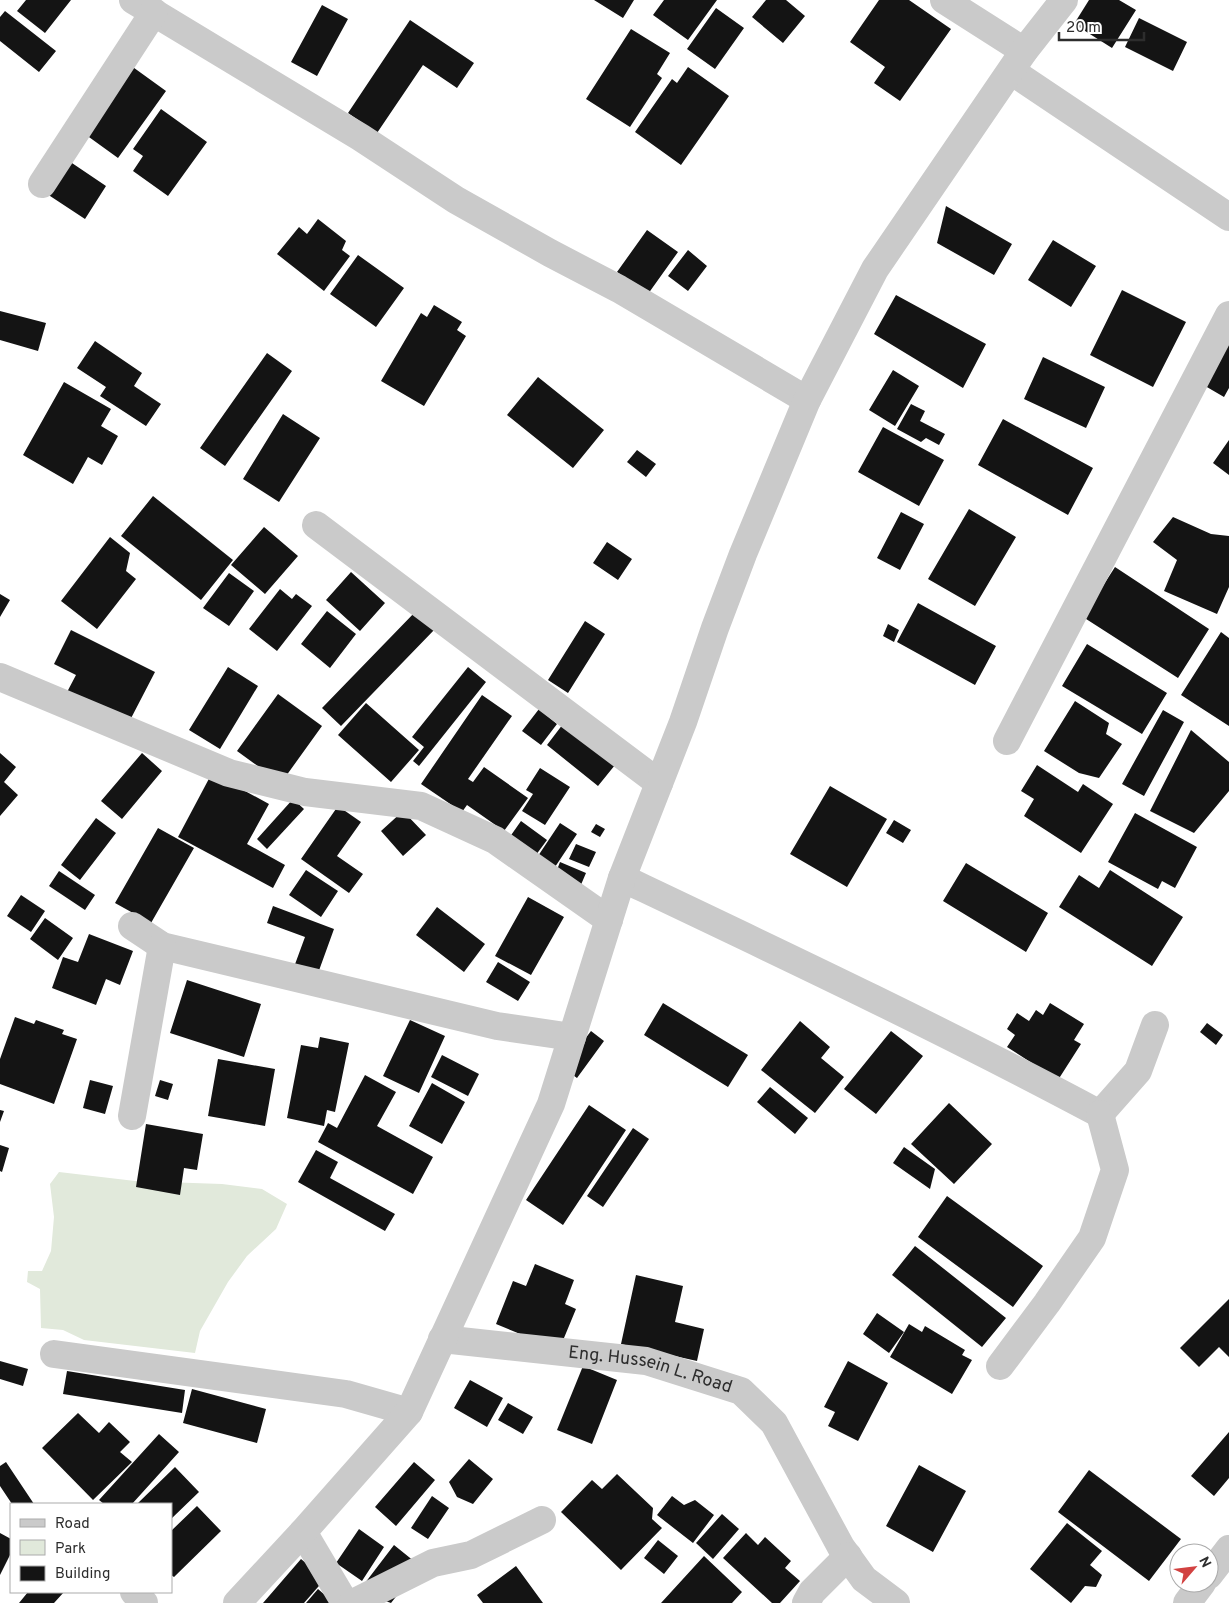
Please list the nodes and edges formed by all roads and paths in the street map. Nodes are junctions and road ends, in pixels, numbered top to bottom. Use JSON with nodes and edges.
{"nodes":[{"id":1,"x":944,"y":0,"type":"edge"},
{"id":2,"x":1064,"y":0,"type":"edge"},
{"id":3,"x":144,"y":6,"type":"edge"},
{"id":4,"x":1018,"y":61,"type":"junction"},
{"id":5,"x":42,"y":184,"type":"dead end"},
{"id":6,"x":1229,"y":217,"type":"edge"},
{"id":7,"x":1229,"y":316,"type":"edge"},
{"id":8,"x":807,"y":400,"type":"junction"},
{"id":9,"x":316,"y":525,"type":"dead end"},
{"id":10,"x":0,"y":677,"type":"edge"},
{"id":11,"x":1007,"y":742,"type":"dead end"},
{"id":12,"x":660,"y":783,"type":"junction"},
{"id":13,"x":622,"y":878,"type":"junction"},
{"id":14,"x":608,"y":920,"type":"junction"},
{"id":15,"x":132,"y":926,"type":"dead end"},
{"id":16,"x":162,"y":946,"type":"junction"},
{"id":17,"x":1155,"y":1025,"type":"dead end"},
{"id":18,"x":572,"y":1037,"type":"junction"},
{"id":19,"x":1100,"y":1114,"type":"junction"},
{"id":20,"x":132,"y":1116,"type":"dead end"},
{"id":21,"x":442,"y":1339,"type":"junction"},
{"id":22,"x":54,"y":1354,"type":"dead end"},
{"id":23,"x":1000,"y":1366,"type":"dead end"},
{"id":24,"x":408,"y":1412,"type":"junction"},
{"id":25,"x":303,"y":1532,"type":"junction"},
{"id":26,"x":1229,"y":1549,"type":"edge"},
{"id":27,"x":848,"y":1556,"type":"junction"},
{"id":28,"x":1219,"y":1562,"type":"edge"},
{"id":29,"x":135,"y":1593,"type":"edge"},
{"id":30,"x":144,"y":1603,"type":"edge"},
{"id":31,"x":237,"y":1603,"type":"edge"},
{"id":32,"x":345,"y":1603,"type":"edge"},
{"id":33,"x":353,"y":1603,"type":"edge"},
{"id":34,"x":372,"y":1603,"type":"edge"},
{"id":35,"x":806,"y":1603,"type":"edge"},
{"id":36,"x":896,"y":1603,"type":"edge"}],
"edges":[{"from":1,"to":4,"type":"street"},
{"from":2,"to":4,"type":"street"},
{"from":3,"to":5,"type":"street"},
{"from":3,"to":8,"type":"street"},
{"from":4,"to":6,"type":"street"},
{"from":4,"to":8,"type":"street"},
{"from":7,"to":11,"type":"street"},
{"from":8,"to":12,"type":"street"},
{"from":9,"to":12,"type":"street"},
{"from":10,"to":14,"type":"street"},
{"from":12,"to":13,"type":"street"},
{"from":13,"to":14,"type":"street"},
{"from":13,"to":19,"type":"street"},
{"from":14,"to":18,"type":"street"},
{"from":15,"to":16,"type":"street"},
{"from":16,"to":18,"type":"street"},
{"from":16,"to":20,"type":"street"},
{"from":17,"to":19,"type":"street"},
{"from":18,"to":21,"type":"street"},
{"from":19,"to":23,"type":"street"},
{"from":21,"to":24,"type":"street"},
{"from":21,"to":27,"type":"street","name":"Eng. Hussein L. Road"},
{"from":22,"to":24,"type":"street"},
{"from":24,"to":25,"type":"street"},
{"from":25,"to":31,"type":"street"},
{"from":25,"to":32,"type":"street"},
{"from":26,"to":28,"type":"street"},
{"from":27,"to":35,"type":"street"},
{"from":27,"to":36,"type":"street","name":"Eng. Hussein L. Road"},
{"from":29,"to":30,"type":"street"},
{"from":33,"to":34,"type":"street"}]}
